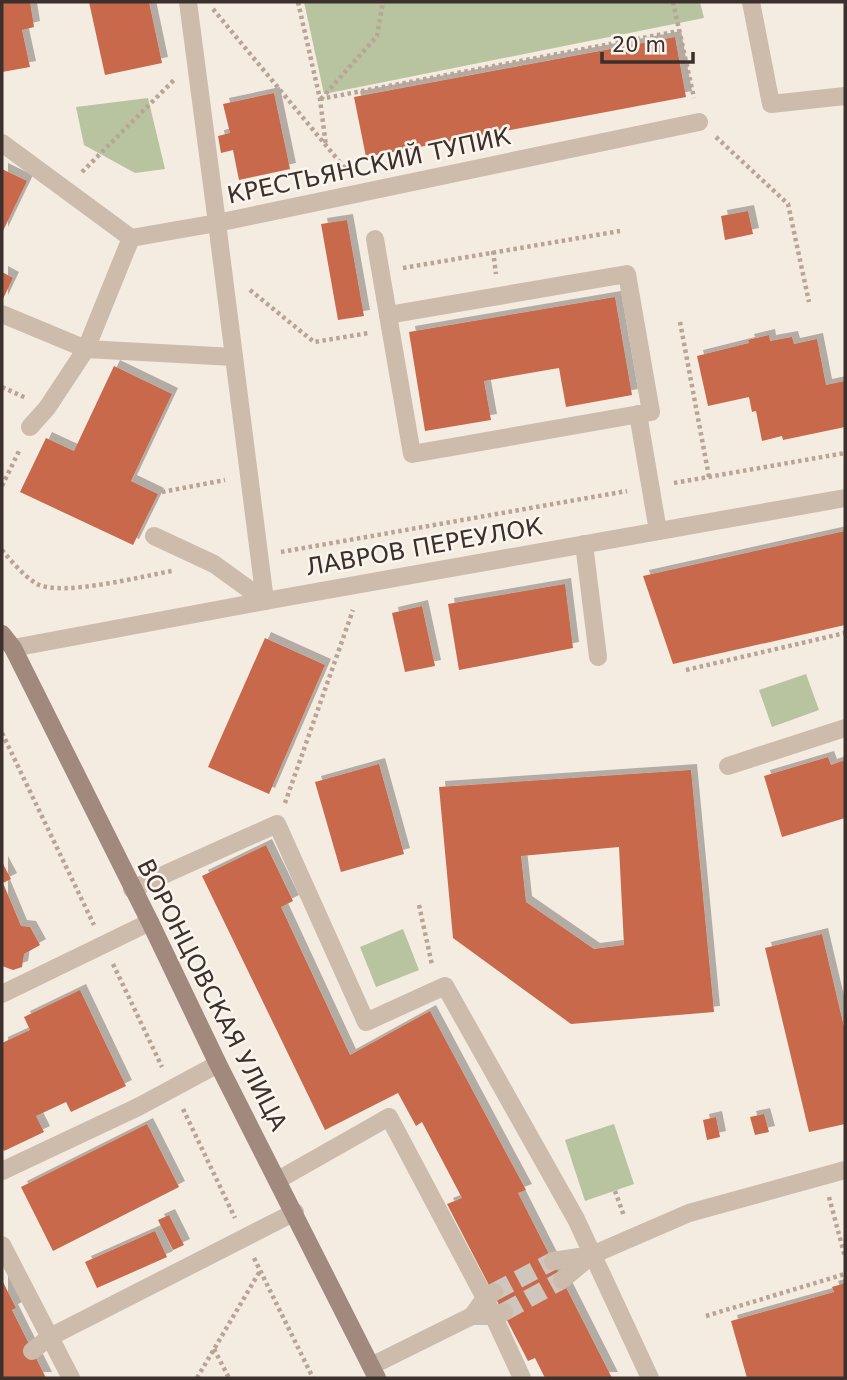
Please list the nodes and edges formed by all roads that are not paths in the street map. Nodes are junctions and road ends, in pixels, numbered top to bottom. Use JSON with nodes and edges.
{"nodes":[{"id":1,"x":188,"y":2,"type":"edge"},
{"id":2,"x":751,"y":2,"type":"edge"},
{"id":3,"x":845,"y":96,"type":"edge"},
{"id":4,"x":699,"y":122,"type":"road end"},
{"id":5,"x":2,"y":143,"type":"edge"},
{"id":6,"x":217,"y":223,"type":"junction"},
{"id":7,"x":131,"y":238,"type":"junction"},
{"id":8,"x":375,"y":239,"type":"dead end"},
{"id":9,"x":2,"y":314,"type":"edge"},
{"id":10,"x":389,"y":323,"type":"junction"},
{"id":11,"x":86,"y":349,"type":"junction"},
{"id":12,"x":234,"y":357,"type":"junction"},
{"id":13,"x":638,"y":414,"type":"junction"},
{"id":14,"x":30,"y":427,"type":"road end"},
{"id":15,"x":845,"y":498,"type":"edge"},
{"id":16,"x":658,"y":531,"type":"junction"},
{"id":17,"x":154,"y":536,"type":"dead end"},
{"id":18,"x":584,"y":544,"type":"junction"},
{"id":19,"x":265,"y":600,"type":"junction"},
{"id":20,"x":7,"y":641,"type":"edge"},
{"id":21,"x":598,"y":657,"type":"dead end"},
{"id":22,"x":845,"y":729,"type":"edge"},
{"id":23,"x":728,"y":766,"type":"dead end"},
{"id":24,"x":132,"y":889,"type":"junction"},
{"id":25,"x":150,"y":922,"type":"junction"},
{"id":26,"x":2,"y":994,"type":"edge"},
{"id":27,"x":218,"y":1064,"type":"junction"},
{"id":28,"x":845,"y":1170,"type":"edge"},
{"id":29,"x":2,"y":1171,"type":"edge"},
{"id":30,"x":278,"y":1180,"type":"junction"},
{"id":31,"x":295,"y":1212,"type":"junction"},
{"id":32,"x":2,"y":1245,"type":"edge"},
{"id":33,"x":592,"y":1255,"type":"junction"},
{"id":34,"x":553,"y":1261,"type":"tunnel mouth"},
{"id":35,"x":562,"y":1280,"type":"tunnel mouth"},
{"id":36,"x":489,"y":1295,"type":"junction"},
{"id":37,"x":498,"y":1314,"type":"junction"},
{"id":38,"x":472,"y":1315,"type":"junction"},
{"id":39,"x":50,"y":1337,"type":"junction"},
{"id":40,"x":32,"y":1351,"type":"dead end"},
{"id":41,"x":374,"y":1372,"type":"edge"},
{"id":42,"x":71,"y":1378,"type":"edge"},
{"id":43,"x":523,"y":1378,"type":"edge"},
{"id":44,"x":650,"y":1378,"type":"edge"}],
"edges":[{"from":1,"to":6,"type":"street"},
{"from":2,"to":3,"type":"street"},
{"from":4,"to":6,"type":"street","name":"КРЕСТЬЯНСКИЙ ТУПИК"},
{"from":5,"to":7,"type":"street"},
{"from":6,"to":7,"type":"street"},
{"from":6,"to":12,"type":"street","name":"КРЕСТЬЯНСКИЙ ТУПИК"},
{"from":7,"to":11,"type":"street"},
{"from":8,"to":10,"type":"street"},
{"from":9,"to":11,"type":"street"},
{"from":10,"to":13,"type":"street"},
{"from":10,"to":13,"type":"street"},
{"from":11,"to":12,"type":"street"},
{"from":11,"to":14,"type":"street"},
{"from":12,"to":19,"type":"street","name":"КРЕСТЬЯНСКИЙ ТУПИК"},
{"from":13,"to":16,"type":"street"},
{"from":15,"to":16,"type":"street","name":"ЛАВРОВ ПЕРЕУЛОК"},
{"from":16,"to":18,"type":"street","name":"ЛАВРОВ ПЕРЕУЛОК"},
{"from":17,"to":19,"type":"street"},
{"from":18,"to":19,"type":"street","name":"ЛАВРОВ ПЕРЕУЛОК"},
{"from":18,"to":21,"type":"street"},
{"from":19,"to":20,"type":"street","name":"ЛАВРОВ ПЕРЕУЛОК"},
{"from":20,"to":24,"type":"main road","name":"ВОРОНЦОВСКАЯ УЛИЦА"},
{"from":22,"to":23,"type":"street"},
{"from":24,"to":25,"type":"main road","name":"ВОРОНЦОВСКАЯ УЛИЦА"},
{"from":24,"to":33,"type":"street"},
{"from":25,"to":26,"type":"street"},
{"from":25,"to":27,"type":"main road","name":"ВОРОНЦОВСКАЯ УЛИЦА"},
{"from":27,"to":29,"type":"street"},
{"from":27,"to":30,"type":"main road","name":"ВОРОНЦОВСКАЯ УЛИЦА"},
{"from":28,"to":33,"type":"street"},
{"from":30,"to":31,"type":"main road","name":"ВОРОНЦОВСКАЯ УЛИЦА"},
{"from":30,"to":36,"type":"street"},
{"from":31,"to":39,"type":"street"},
{"from":31,"to":41,"type":"main road","name":"ВОРОНЦОВСКАЯ УЛИЦА"},
{"from":32,"to":39,"type":"street"},
{"from":33,"to":34,"type":"street"},
{"from":33,"to":35,"type":"street"},
{"from":33,"to":44,"type":"street"},
{"from":36,"to":37,"type":"street"},
{"from":36,"to":38,"type":"street"},
{"from":37,"to":38,"type":"street"},
{"from":37,"to":43,"type":"street"},
{"from":38,"to":41,"type":"street"},
{"from":39,"to":40,"type":"street"},
{"from":39,"to":42,"type":"street"}]}
